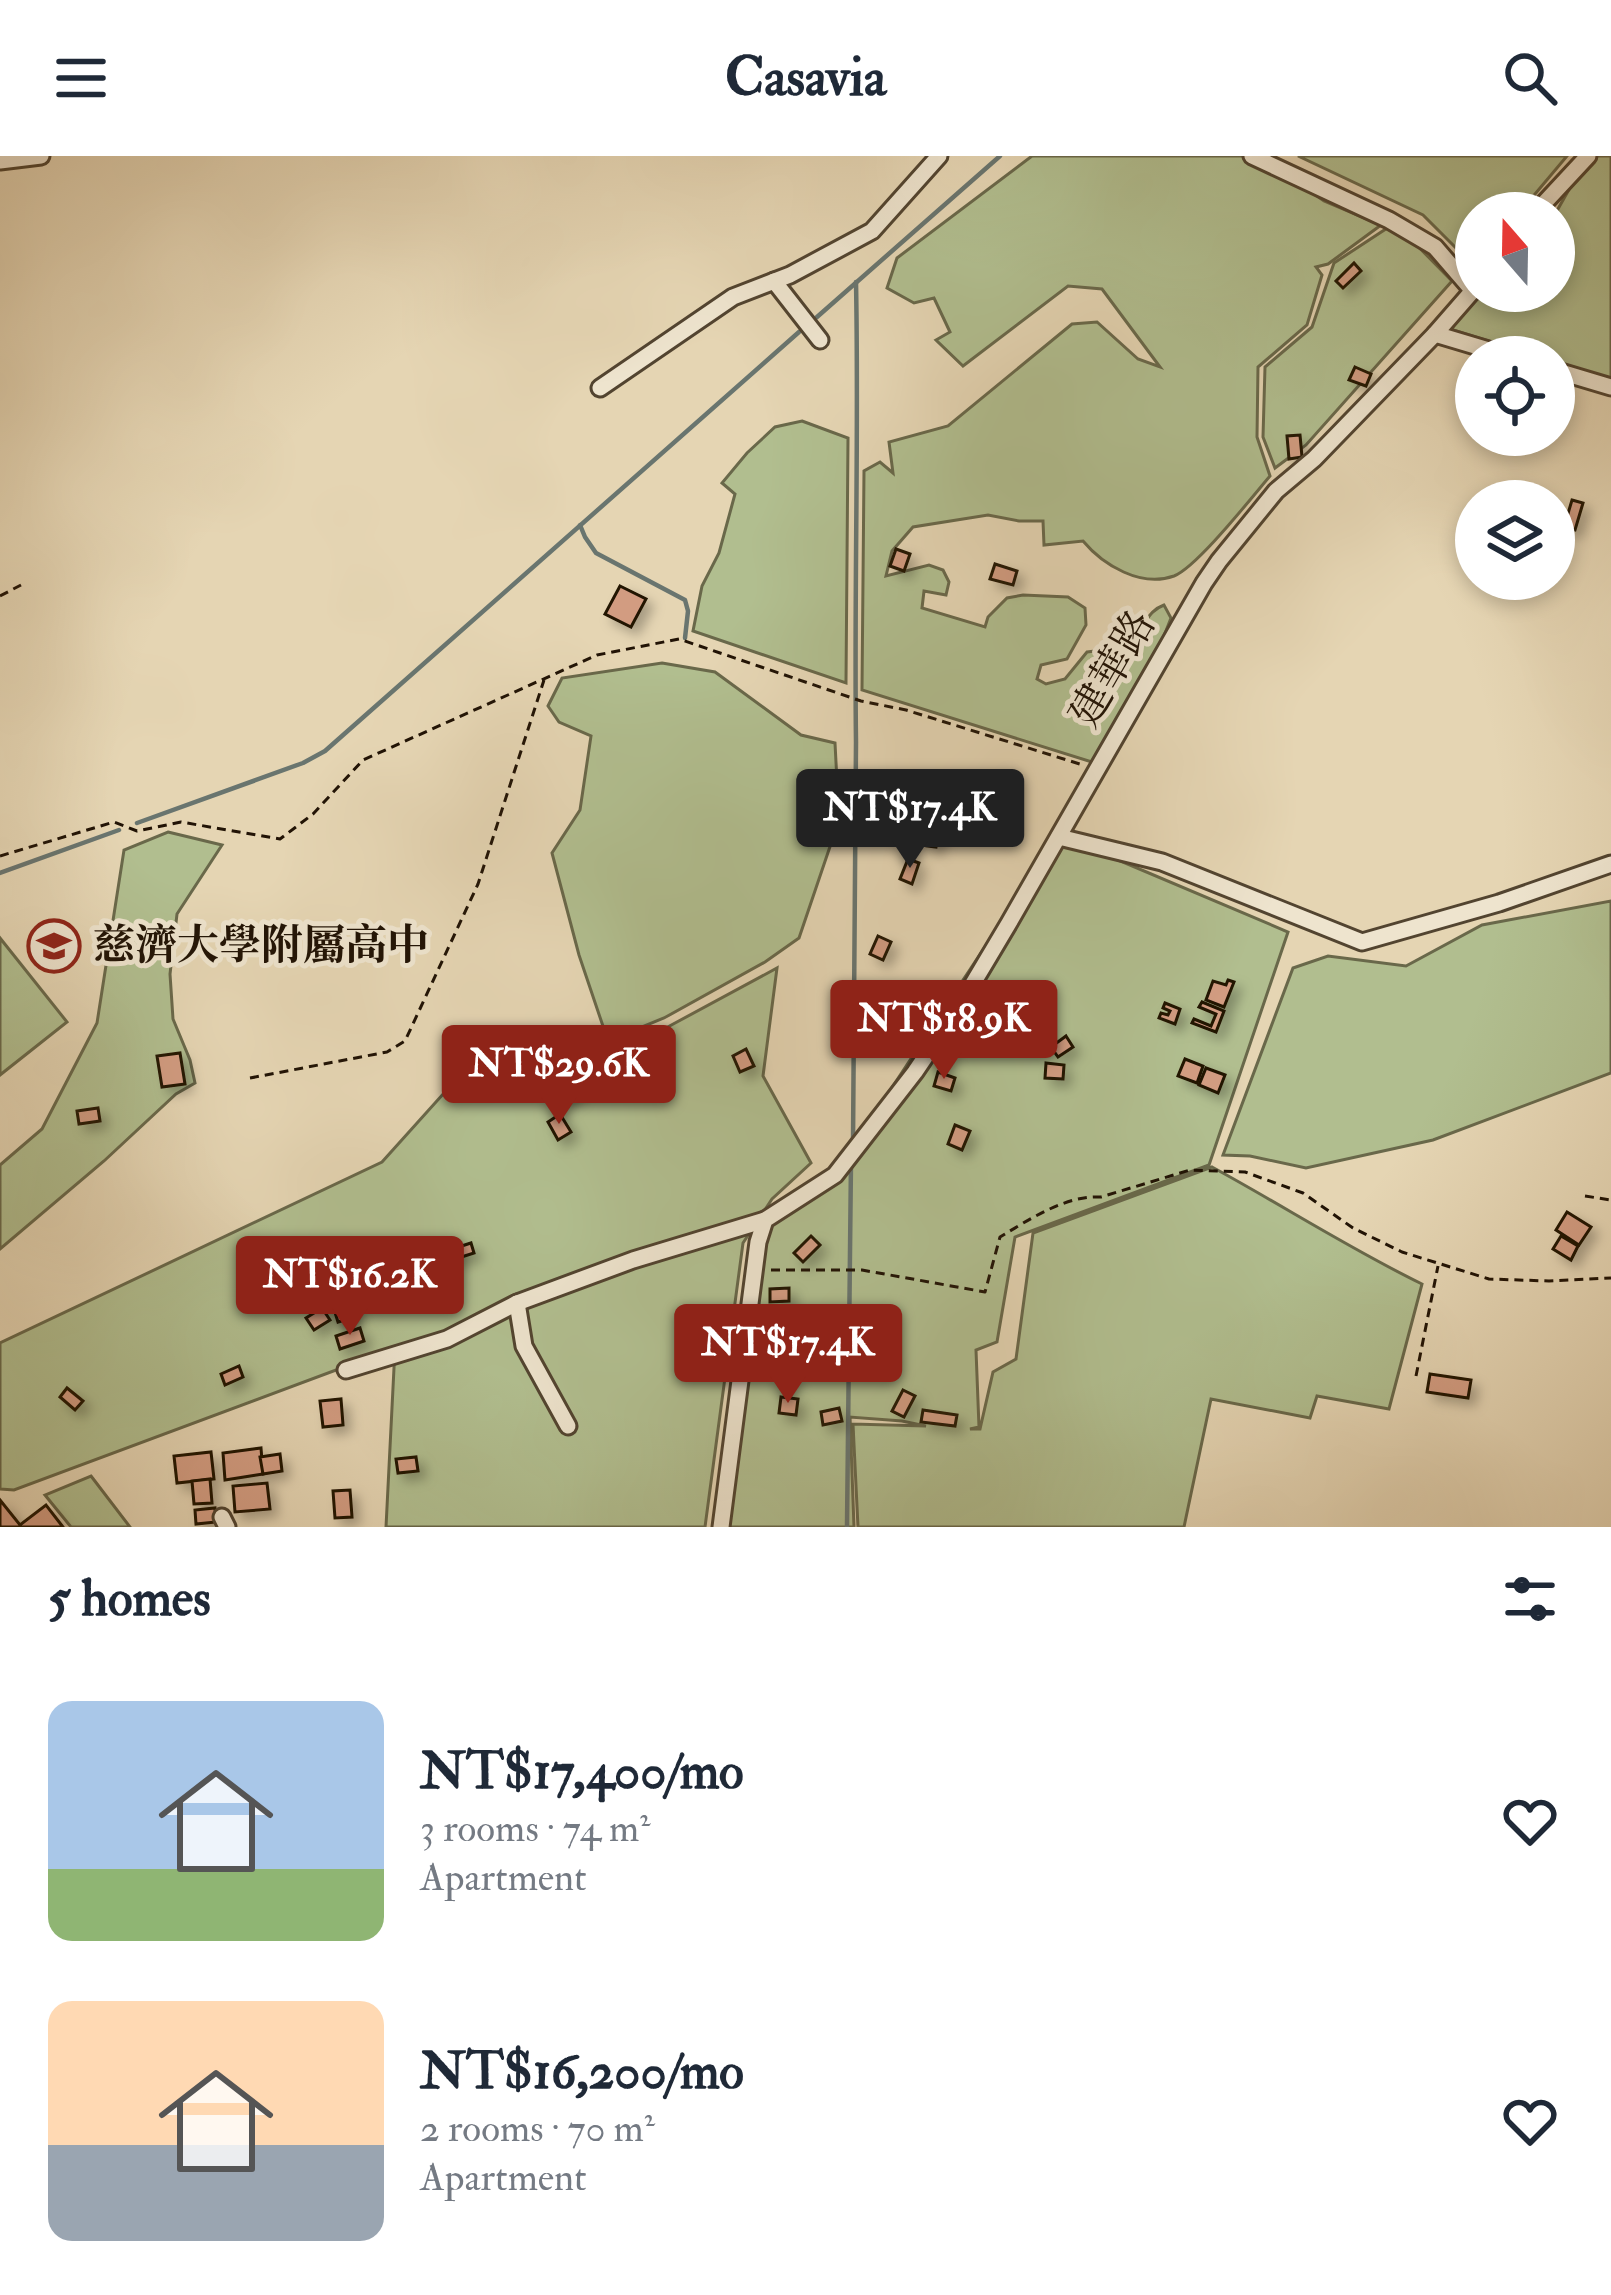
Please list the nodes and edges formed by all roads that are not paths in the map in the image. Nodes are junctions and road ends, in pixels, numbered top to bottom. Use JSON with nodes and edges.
{"nodes":[{"id":1,"x":41,"y":156,"type":"edge"},
{"id":2,"x":939,"y":156,"type":"edge"},
{"id":3,"x":1252,"y":156,"type":"edge"},
{"id":4,"x":1588,"y":156,"type":"edge"},
{"id":5,"x":0,"y":161,"type":"edge"},
{"id":6,"x":1555,"y":192,"type":"edge"},
{"id":7,"x":1455,"y":269,"type":"edge"},
{"id":8,"x":774,"y":281,"type":"junction"},
{"id":9,"x":1455,"y":312,"type":"edge"},
{"id":10,"x":1436,"y":334,"type":"junction"},
{"id":11,"x":820,"y":340,"type":"dead end"},
{"id":12,"x":1455,"y":340,"type":"edge"},
{"id":13,"x":1575,"y":376,"type":"edge"},
{"id":14,"x":1611,"y":387,"type":"edge"},
{"id":15,"x":600,"y":388,"type":"dead end"},
{"id":16,"x":1059,"y":837,"type":"junction"},
{"id":17,"x":1611,"y":864,"type":"edge"},
{"id":18,"x":765,"y":1220,"type":"junction"},
{"id":19,"x":517,"y":1303,"type":"junction"},
{"id":20,"x":346,"y":1370,"type":"dead end"},
{"id":21,"x":568,"y":1426,"type":"dead end"},
{"id":22,"x":722,"y":1527,"type":"edge"}],
"edges":[{"from":1,"to":5,"type":"street"},
{"from":2,"to":8,"type":"street"},
{"from":3,"to":7,"type":"street"},
{"from":4,"to":6,"type":"street"},
{"from":8,"to":11,"type":"street"},
{"from":8,"to":15,"type":"street"},
{"from":9,"to":10,"type":"street","name":"建華路"},
{"from":10,"to":12,"type":"street"},
{"from":10,"to":16,"type":"street","name":"建華路"},
{"from":13,"to":14,"type":"street"},
{"from":16,"to":17,"type":"street"},
{"from":16,"to":18,"type":"street","name":"建華路"},
{"from":18,"to":19,"type":"street","name":"建華路"},
{"from":18,"to":22,"type":"street"},
{"from":19,"to":20,"type":"street","name":"建華路"},
{"from":19,"to":21,"type":"street"}]}
